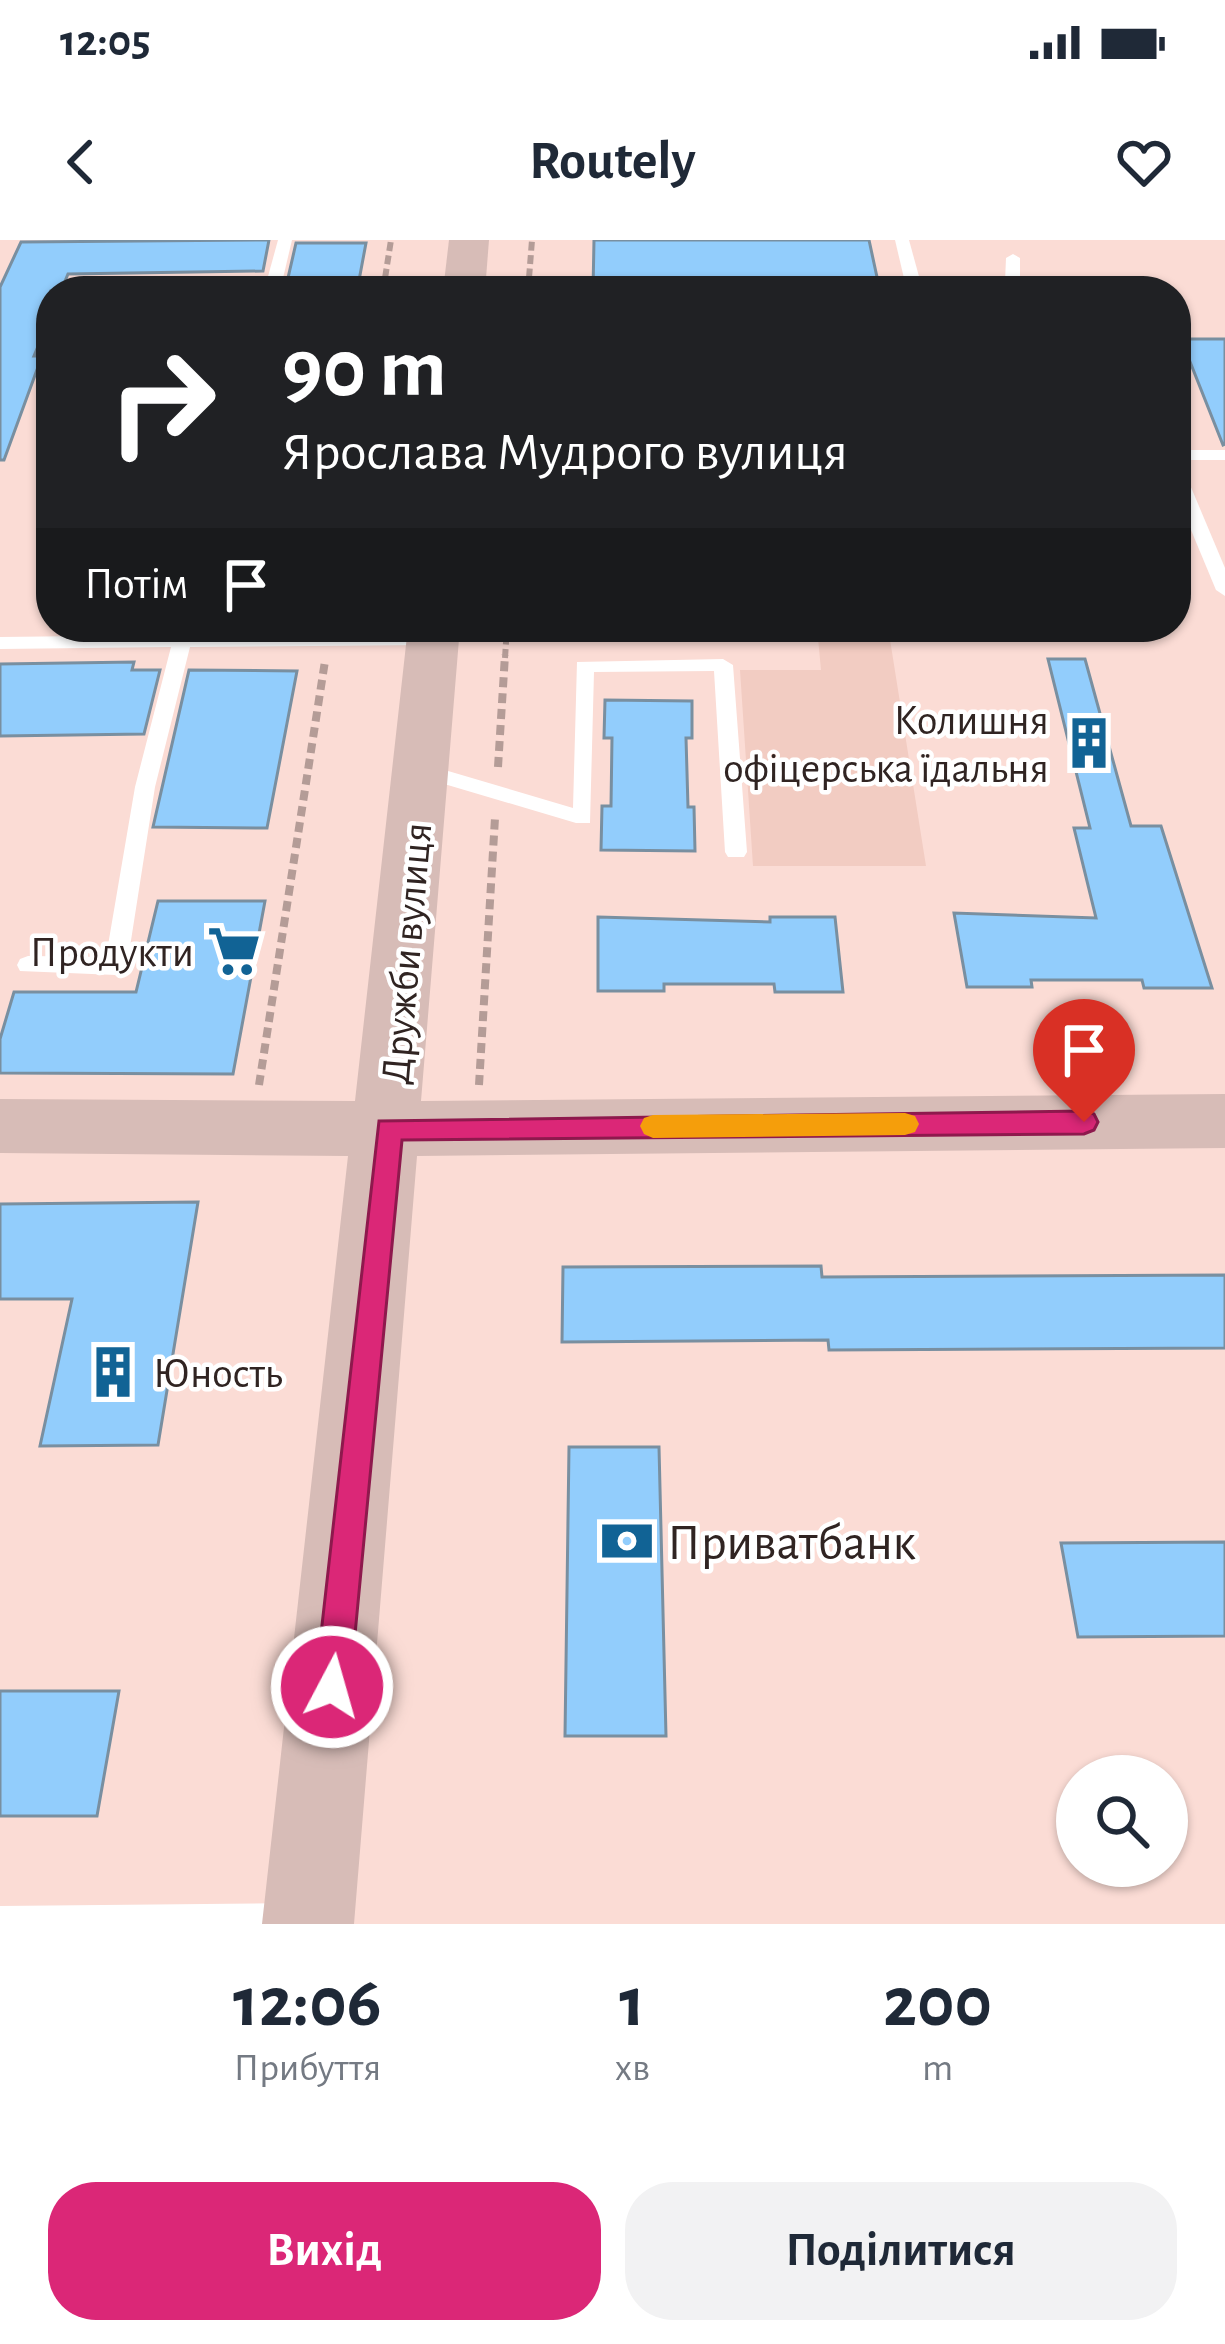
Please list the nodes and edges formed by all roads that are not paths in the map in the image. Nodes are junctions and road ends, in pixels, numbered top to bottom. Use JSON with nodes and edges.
{"nodes":[{"id":1,"x":285,"y":240,"type":"edge"},
{"id":2,"x":469,"y":240,"type":"edge"},
{"id":3,"x":902,"y":240,"type":"edge"},
{"id":4,"x":1012,"y":258,"type":"dead end"},
{"id":5,"x":276,"y":276,"type":"edge"},
{"id":6,"x":465,"y":276,"type":"edge"},
{"id":7,"x":911,"y":276,"type":"edge"},
{"id":8,"x":1012,"y":276,"type":"edge"},
{"id":9,"x":1225,"y":454,"type":"edge"},
{"id":10,"x":1191,"y":455,"type":"edge"},
{"id":11,"x":1191,"y":509,"type":"edge"},
{"id":12,"x":1225,"y":590,"type":"edge"},
{"id":13,"x":36,"y":641,"type":"edge"},
{"id":14,"x":182,"y":642,"type":"edge"},
{"id":15,"x":433,"y":642,"type":"edge"},
{"id":16,"x":0,"y":643,"type":"edge"},
{"id":17,"x":421,"y":770,"type":"junction"},
{"id":18,"x":736,"y":852,"type":"dead end"},
{"id":19,"x":28,"y":965,"type":"dead end"},
{"id":20,"x":1225,"y":1121,"type":"edge"},
{"id":21,"x":0,"y":1126,"type":"edge"},
{"id":22,"x":389,"y":1129,"type":"junction"},
{"id":23,"x":309,"y":1922,"type":"edge"},
{"id":24,"x":0,"y":1923,"type":"edge"}],
"edges":[{"from":1,"to":5,"type":"lane"},
{"from":2,"to":6,"type":"street"},
{"from":3,"to":7,"type":"lane"},
{"from":4,"to":8,"type":"lane"},
{"from":9,"to":10,"type":"lane"},
{"from":11,"to":12,"type":"lane"},
{"from":13,"to":16,"type":"lane"},
{"from":14,"to":19,"type":"lane"},
{"from":15,"to":17,"type":"street","name":"Дружби вулиця"},
{"from":17,"to":18,"type":"lane"},
{"from":17,"to":22,"type":"street","name":"Дружби вулиця"},
{"from":20,"to":22,"type":"street"},
{"from":21,"to":22,"type":"street"},
{"from":22,"to":23,"type":"street","name":"Дружби вулиця"},
{"from":23,"to":24,"type":"lane"}]}
